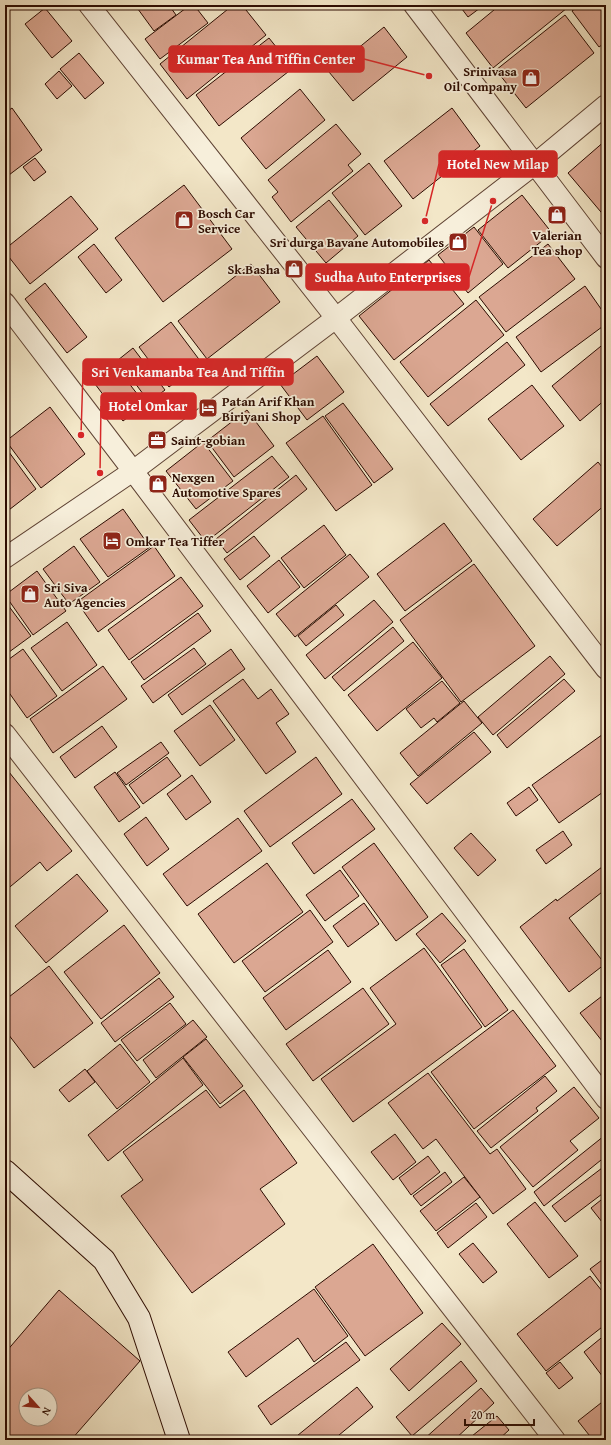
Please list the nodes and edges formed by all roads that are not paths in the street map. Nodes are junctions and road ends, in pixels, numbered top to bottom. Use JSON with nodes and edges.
{"nodes":[{"id":1,"x":89,"y":5,"type":"edge"},
{"id":2,"x":414,"y":5,"type":"edge"},
{"id":3,"x":606,"y":105,"type":"edge"},
{"id":4,"x":535,"y":164,"type":"junction"},
{"id":5,"x":606,"y":258,"type":"edge"},
{"id":6,"x":5,"y":303,"type":"edge"},
{"id":7,"x":336,"y":318,"type":"junction"},
{"id":8,"x":133,"y":471,"type":"junction"},
{"id":9,"x":5,"y":558,"type":"edge"},
{"id":10,"x":606,"y":669,"type":"edge"},
{"id":11,"x":5,"y":734,"type":"edge"},
{"id":12,"x":606,"y":1099,"type":"edge"},
{"id":13,"x":5,"y":1171,"type":"edge"},
{"id":14,"x":179,"y":1440,"type":"edge"},
{"id":15,"x":555,"y":1440,"type":"edge"}],
"edges":[{"from":1,"to":7,"type":"street"},
{"from":2,"to":4,"type":"street"},
{"from":3,"to":4,"type":"street"},
{"from":4,"to":5,"type":"street"},
{"from":4,"to":7,"type":"street"},
{"from":6,"to":8,"type":"street"},
{"from":7,"to":8,"type":"street"},
{"from":7,"to":10,"type":"street"},
{"from":8,"to":9,"type":"street"},
{"from":8,"to":12,"type":"street"},
{"from":11,"to":15,"type":"street"},
{"from":13,"to":14,"type":"street"}]}
